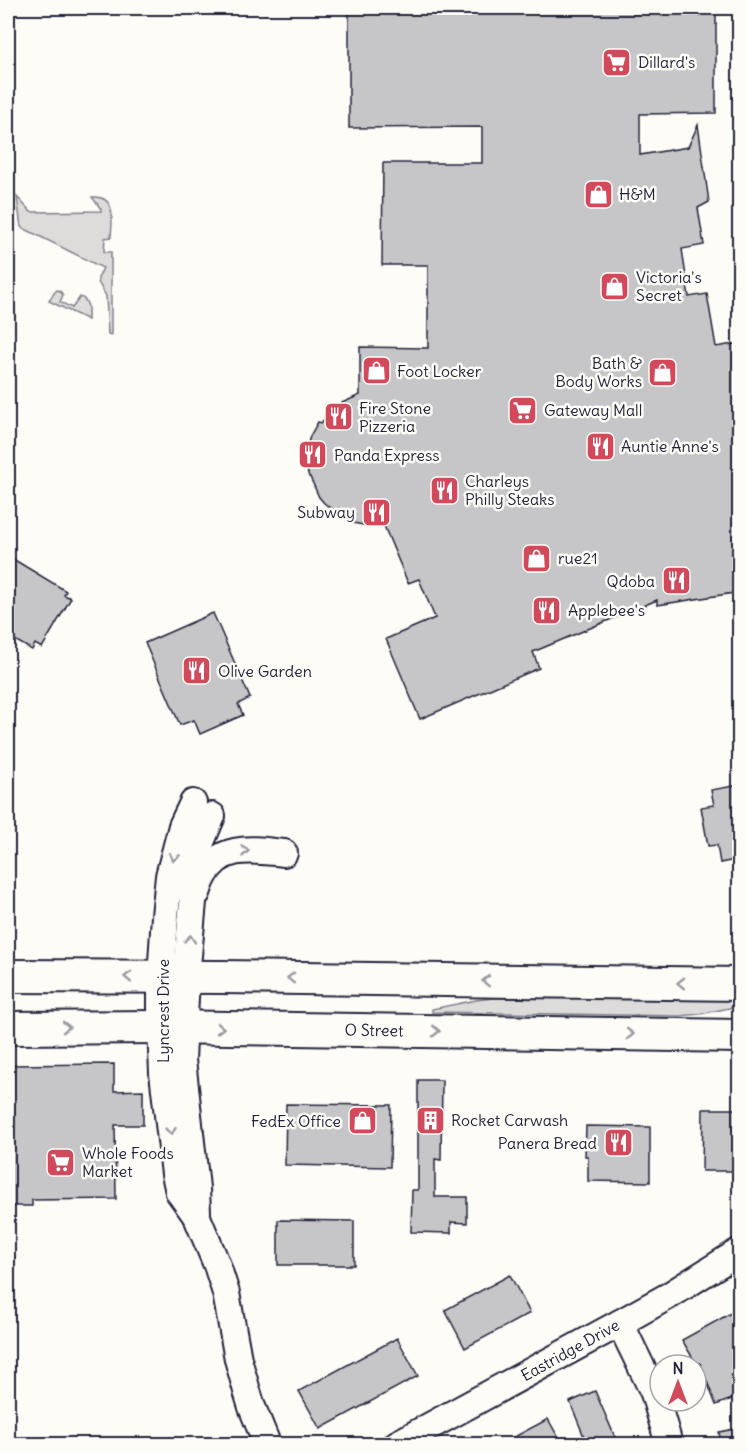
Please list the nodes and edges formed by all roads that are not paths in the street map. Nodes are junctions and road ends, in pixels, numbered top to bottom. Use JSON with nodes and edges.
{"nodes":[{"id":1,"x":284,"y":854,"type":"dead end"},
{"id":2,"x":193,"y":902,"type":"junction"},
{"id":3,"x":8,"y":976,"type":"edge"},
{"id":4,"x":174,"y":977,"type":"junction"},
{"id":5,"x":740,"y":984,"type":"edge"},
{"id":6,"x":172,"y":1027,"type":"junction"},
{"id":7,"x":8,"y":1028,"type":"edge"},
{"id":8,"x":740,"y":1036,"type":"edge"},
{"id":9,"x":740,"y":1251,"type":"edge"},
{"id":10,"x":620,"y":1323,"type":"junction"},
{"id":11,"x":267,"y":1444,"type":"edge"},
{"id":12,"x":397,"y":1444,"type":"edge"},
{"id":13,"x":669,"y":1444,"type":"edge"}],
"edges":[{"from":2,"to":1,"type":"street","one_way":true},
{"from":4,"to":2,"type":"street","name":"Lyncrest Drive","one_way":true},
{"from":2,"to":4,"type":"street","name":"Lyncrest Drive","one_way":true},
{"from":4,"to":3,"type":"main road","one_way":true},
{"from":5,"to":4,"type":"main road","one_way":true},
{"from":4,"to":6,"type":"street","name":"Lyncrest Drive"},
{"from":7,"to":6,"type":"main road","name":"O Street","one_way":true},
{"from":6,"to":8,"type":"main road","name":"O Street","one_way":true},
{"from":6,"to":11,"type":"street","name":"Lyncrest Drive"},
{"from":9,"to":10,"type":"street","name":"Eastridge Drive"},
{"from":10,"to":12,"type":"street","name":"Eastridge Drive"},
{"from":10,"to":13,"type":"street"}]}
